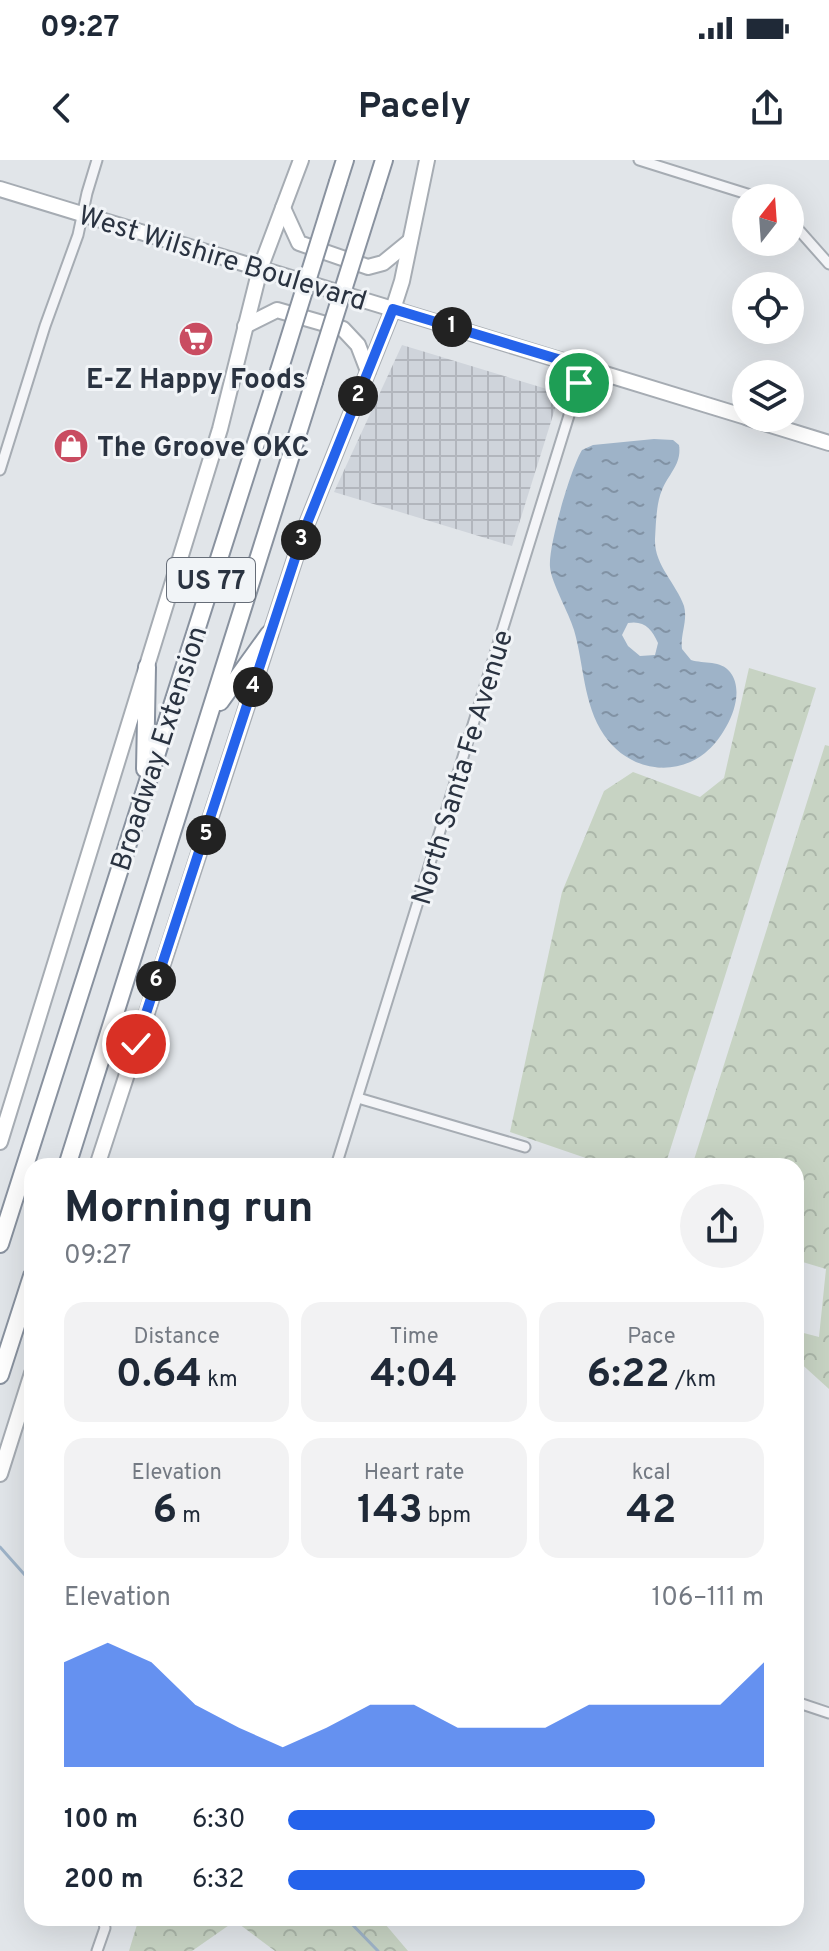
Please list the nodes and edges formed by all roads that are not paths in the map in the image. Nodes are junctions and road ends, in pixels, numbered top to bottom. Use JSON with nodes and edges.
{"nodes":[{"id":1,"x":97,"y":160,"type":"edge"},
{"id":2,"x":301,"y":160,"type":"edge"},
{"id":3,"x":345,"y":160,"type":"edge"},
{"id":4,"x":384,"y":160,"type":"edge"},
{"id":5,"x":427,"y":160,"type":"edge"},
{"id":6,"x":639,"y":160,"type":"edge"},
{"id":7,"x":0,"y":189,"type":"edge"},
{"id":8,"x":732,"y":189,"type":"edge"},
{"id":9,"x":283,"y":208,"type":"junction"},
{"id":10,"x":82,"y":214,"type":"junction"},
{"id":11,"x":804,"y":236,"type":"edge"},
{"id":12,"x":410,"y":241,"type":"junction"},
{"id":13,"x":829,"y":264,"type":"edge"},
{"id":14,"x":260,"y":269,"type":"junction"},
{"id":15,"x":393,"y":309,"type":"junction"},
{"id":16,"x":245,"y":326,"type":"junction"},
{"id":17,"x":584,"y":367,"type":"junction"},
{"id":18,"x":368,"y":371,"type":"junction"},
{"id":19,"x":732,"y":413,"type":"edge"},
{"id":20,"x":793,"y":432,"type":"edge"},
{"id":21,"x":829,"y":443,"type":"edge"},
{"id":22,"x":0,"y":470,"type":"edge"},
{"id":23,"x":269,"y":634,"type":"junction"},
{"id":24,"x":147,"y":667,"type":"junction"},
{"id":25,"x":211,"y":716,"type":"junction"},
{"id":26,"x":144,"y":788,"type":"junction"},
{"id":27,"x":358,"y":1098,"type":"junction"},
{"id":28,"x":0,"y":1142,"type":"edge"},
{"id":29,"x":525,"y":1147,"type":"dead end"},
{"id":30,"x":27,"y":1158,"type":"edge"},
{"id":31,"x":70,"y":1158,"type":"edge"},
{"id":32,"x":100,"y":1158,"type":"edge"},
{"id":33,"x":339,"y":1158,"type":"edge"},
{"id":34,"x":24,"y":1168,"type":"edge"},
{"id":35,"x":0,"y":1244,"type":"edge"},
{"id":36,"x":24,"y":1301,"type":"edge"},
{"id":37,"x":0,"y":1375,"type":"edge"},
{"id":38,"x":24,"y":1398,"type":"edge"},
{"id":39,"x":0,"y":1474,"type":"edge"},
{"id":40,"x":804,"y":1705,"type":"edge"},
{"id":41,"x":829,"y":1713,"type":"edge"},
{"id":42,"x":105,"y":1926,"type":"edge"},
{"id":43,"x":97,"y":1951,"type":"edge"}],
"edges":[{"from":1,"to":10,"type":"street"},
{"from":2,"to":9,"type":"main road","name":"Broadway Extension"},
{"from":3,"to":26,"type":"highway","name":"Broadway Extension","number":"US 77","bridge":true},
{"from":4,"to":25,"type":"highway","name":"Broadway Extension","number":"US 77","bridge":true},
{"from":5,"to":12,"type":"main road"},
{"from":6,"to":8,"type":"street"},
{"from":7,"to":10,"type":"main road","name":"West Wilshire Boulevard"},
{"from":9,"to":12,"type":"main road"},
{"from":9,"to":14,"type":"main road","name":"Broadway Extension"},
{"from":10,"to":14,"type":"main road","name":"West Wilshire Boulevard"},
{"from":10,"to":22,"type":"street"},
{"from":11,"to":13,"type":"street"},
{"from":12,"to":15,"type":"main road"},
{"from":14,"to":15,"type":"main road","name":"West Wilshire Boulevard"},
{"from":14,"to":16,"type":"main road","name":"Broadway Extension"},
{"from":15,"to":17,"type":"main road","name":"West Wilshire Boulevard"},
{"from":15,"to":18,"type":"main road"},
{"from":16,"to":18,"type":"main road"},
{"from":16,"to":24,"type":"main road","name":"Broadway Extension"},
{"from":17,"to":19,"type":"main road","name":"West Wilshire Boulevard"},
{"from":17,"to":27,"type":"street","name":"North Santa Fe Avenue"},
{"from":18,"to":23,"type":"main road"},
{"from":20,"to":21,"type":"main road","name":"West Wilshire Boulevard"},
{"from":23,"to":25,"type":"highway"},
{"from":23,"to":32,"type":"main road"},
{"from":24,"to":26,"type":"highway"},
{"from":24,"to":28,"type":"main road","name":"Broadway Extension"},
{"from":25,"to":31,"type":"highway","name":"Broadway Extension","number":"US 77"},
{"from":26,"to":30,"type":"highway","name":"Broadway Extension","number":"US 77"},
{"from":27,"to":29,"type":"street"},
{"from":27,"to":33,"type":"street","name":"North Santa Fe Avenue"},
{"from":34,"to":35,"type":"highway","name":"Broadway Extension","number":"US 77"},
{"from":36,"to":37,"type":"highway"},
{"from":38,"to":39,"type":"main road"},
{"from":40,"to":41,"type":"street"},
{"from":42,"to":43,"type":"street"}]}
